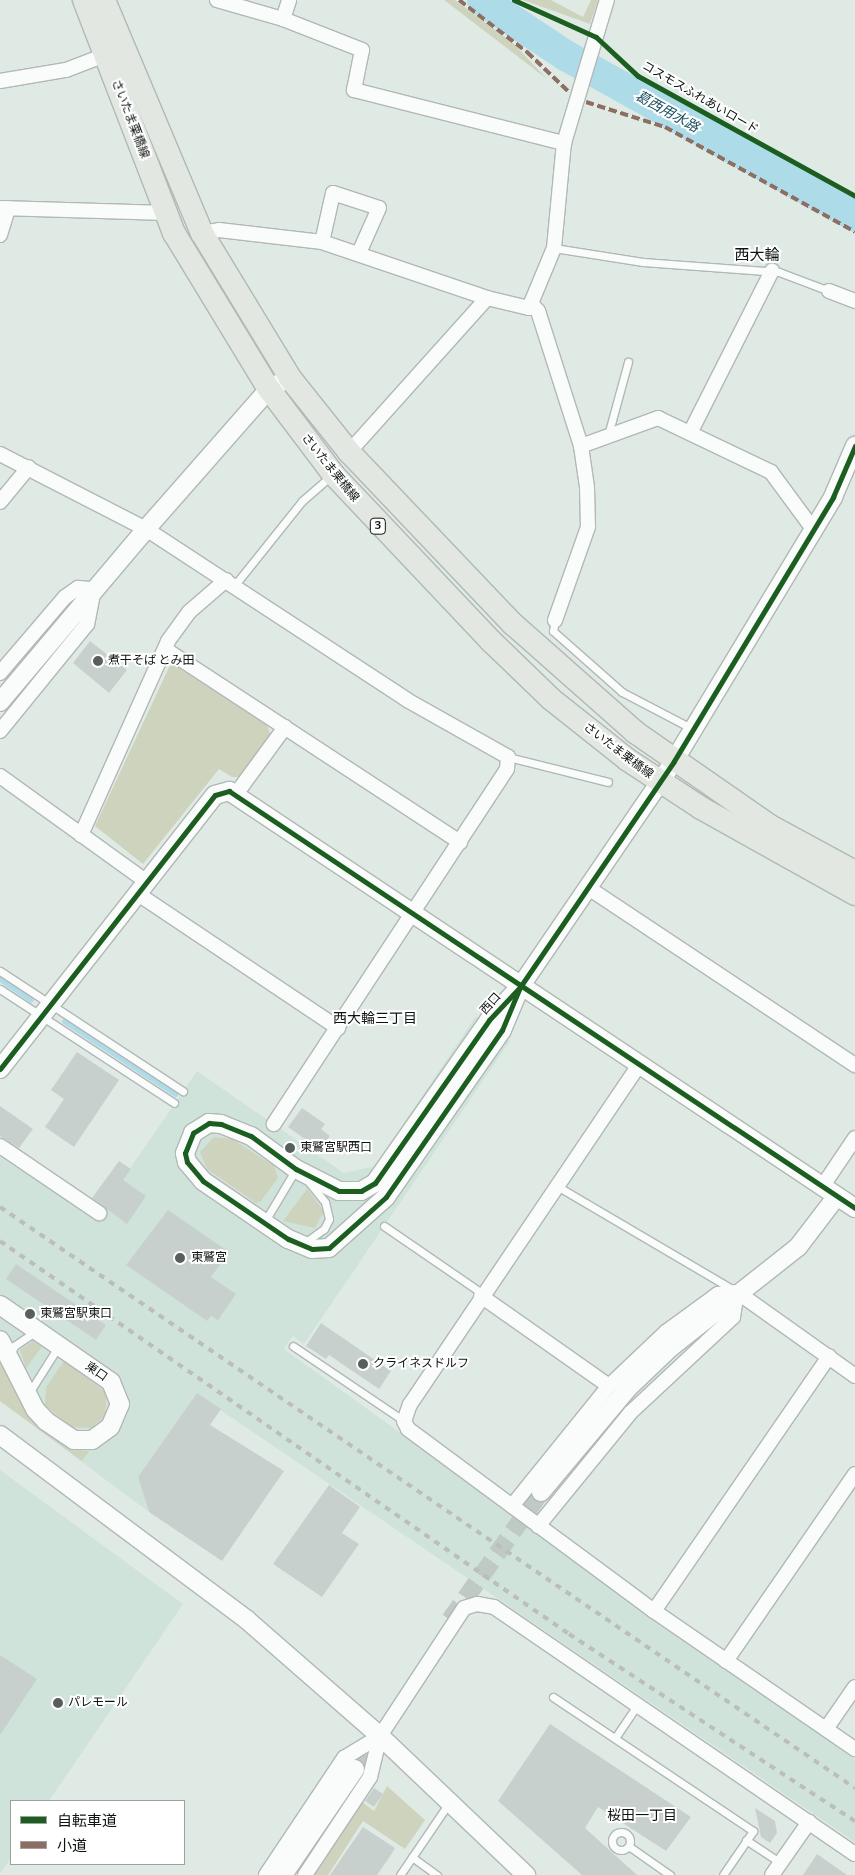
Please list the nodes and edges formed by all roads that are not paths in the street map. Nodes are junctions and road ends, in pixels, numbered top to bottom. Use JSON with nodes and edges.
{"nodes":[{"id":1,"x":84,"y":0,"type":"edge"},
{"id":2,"x":104,"y":0,"type":"edge"},
{"id":3,"x":217,"y":0,"type":"edge"},
{"id":4,"x":289,"y":0,"type":"edge"},
{"id":5,"x":606,"y":0,"type":"edge"},
{"id":6,"x":283,"y":19,"type":"junction"},
{"id":7,"x":105,"y":55,"type":"junction"},
{"id":8,"x":0,"y":81,"type":"edge"},
{"id":9,"x":564,"y":143,"type":"junction"},
{"id":10,"x":4,"y":208,"type":"edge"},
{"id":11,"x":167,"y":213,"type":"junction"},
{"id":12,"x":202,"y":232,"type":"junction"},
{"id":13,"x":0,"y":235,"type":"edge"},
{"id":14,"x":322,"y":242,"type":"junction"},
{"id":15,"x":554,"y":248,"type":"junction"},
{"id":16,"x":359,"y":253,"type":"junction"},
{"id":17,"x":772,"y":271,"type":"junction"},
{"id":18,"x":829,"y":291,"type":"joint"},
{"id":19,"x":486,"y":298,"type":"junction"},
{"id":20,"x":855,"y":301,"type":"edge"},
{"id":21,"x":531,"y":303,"type":"junction"},
{"id":22,"x":628,"y":362,"type":"dead end"},
{"id":23,"x":290,"y":378,"type":"junction"},
{"id":24,"x":269,"y":390,"type":"junction"},
{"id":25,"x":690,"y":434,"type":"junction"},
{"id":26,"x":608,"y":436,"type":"junction"},
{"id":27,"x":581,"y":446,"type":"junction"},
{"id":28,"x":855,"y":446,"type":"edge"},
{"id":29,"x":349,"y":452,"type":"junction"},
{"id":30,"x":0,"y":454,"type":"edge"},
{"id":31,"x":29,"y":467,"type":"junction"},
{"id":32,"x":333,"y":474,"type":"junction"},
{"id":33,"x":0,"y":502,"type":"edge"},
{"id":34,"x":813,"y":528,"type":"junction"},
{"id":35,"x":146,"y":529,"type":"junction"},
{"id":36,"x":230,"y":583,"type":"junction"},
{"id":37,"x":94,"y":589,"type":"junction"},
{"id":38,"x":556,"y":620,"type":"joint"},
{"id":39,"x":165,"y":649,"type":"junction"},
{"id":40,"x":0,"y":673,"type":"edge"},
{"id":41,"x":0,"y":702,"type":"edge"},
{"id":42,"x":285,"y":728,"type":"junction"},
{"id":43,"x":691,"y":728,"type":"junction"},
{"id":44,"x":0,"y":732,"type":"edge"},
{"id":45,"x":508,"y":757,"type":"junction"},
{"id":46,"x":674,"y":761,"type":"junction"},
{"id":47,"x":0,"y":776,"type":"edge"},
{"id":48,"x":608,"y":782,"type":"dead end"},
{"id":49,"x":659,"y":782,"type":"junction"},
{"id":50,"x":236,"y":794,"type":"junction"},
{"id":51,"x":80,"y":835,"type":"junction"},
{"id":52,"x":460,"y":842,"type":"junction"},
{"id":53,"x":854,"y":871,"type":"edge"},
{"id":54,"x":587,"y":887,"type":"junction"},
{"id":55,"x":142,"y":888,"type":"junction"},
{"id":56,"x":855,"y":894,"type":"edge"},
{"id":57,"x":413,"y":916,"type":"junction"},
{"id":58,"x":0,"y":971,"type":"edge"},
{"id":59,"x":520,"y":986,"type":"junction"},
{"id":60,"x":0,"y":989,"type":"edge"},
{"id":61,"x":45,"y":1010,"type":"junction"},
{"id":62,"x":338,"y":1028,"type":"junction"},
{"id":63,"x":855,"y":1064,"type":"edge"},
{"id":64,"x":639,"y":1065,"type":"junction"},
{"id":65,"x":0,"y":1069,"type":"edge"},
{"id":66,"x":183,"y":1091,"type":"dead end"},
{"id":67,"x":174,"y":1103,"type":"dead end"},
{"id":68,"x":274,"y":1124,"type":"dead end"},
{"id":69,"x":855,"y":1138,"type":"edge"},
{"id":70,"x":0,"y":1146,"type":"edge"},
{"id":71,"x":296,"y":1169,"type":"junction"},
{"id":72,"x":557,"y":1185,"type":"junction"},
{"id":73,"x":822,"y":1186,"type":"junction"},
{"id":74,"x":837,"y":1196,"type":"junction"},
{"id":75,"x":855,"y":1208,"type":"edge"},
{"id":76,"x":100,"y":1213,"type":"dead end"},
{"id":77,"x":264,"y":1223,"type":"junction"},
{"id":78,"x":384,"y":1226,"type":"dead end"},
{"id":79,"x":301,"y":1246,"type":"junction"},
{"id":80,"x":737,"y":1292,"type":"junction"},
{"id":81,"x":482,"y":1295,"type":"junction"},
{"id":82,"x":0,"y":1305,"type":"edge"},
{"id":83,"x":38,"y":1331,"type":"junction"},
{"id":84,"x":0,"y":1340,"type":"edge"},
{"id":85,"x":59,"y":1346,"type":"junction"},
{"id":86,"x":293,"y":1346,"type":"dead end"},
{"id":87,"x":829,"y":1356,"type":"junction"},
{"id":88,"x":10,"y":1359,"type":"junction"},
{"id":89,"x":855,"y":1376,"type":"edge"},
{"id":90,"x":609,"y":1386,"type":"junction"},
{"id":91,"x":28,"y":1396,"type":"junction"},
{"id":92,"x":404,"y":1421,"type":"junction"},
{"id":93,"x":0,"y":1435,"type":"edge"},
{"id":94,"x":855,"y":1474,"type":"edge"},
{"id":95,"x":541,"y":1492,"type":"tunnel mouth"},
{"id":96,"x":512,"y":1506,"type":"junction"},
{"id":97,"x":538,"y":1526,"type":"junction"},
{"id":98,"x":654,"y":1611,"type":"junction"},
{"id":99,"x":726,"y":1661,"type":"junction"},
{"id":100,"x":855,"y":1687,"type":"edge"},
{"id":101,"x":553,"y":1697,"type":"dead end"},
{"id":102,"x":637,"y":1705,"type":"junction"},
{"id":103,"x":826,"y":1729,"type":"junction"},
{"id":104,"x":380,"y":1736,"type":"junction"},
{"id":105,"x":615,"y":1738,"type":"junction"},
{"id":106,"x":855,"y":1749,"type":"edge"},
{"id":107,"x":355,"y":1769,"type":"tunnel mouth"},
{"id":108,"x":450,"y":1803,"type":"junction"},
{"id":109,"x":809,"y":1822,"type":"junction"},
{"id":110,"x":746,"y":1840,"type":"junction"},
{"id":111,"x":630,"y":1847,"type":"dead end"},
{"id":112,"x":855,"y":1854,"type":"edge"},
{"id":113,"x":412,"y":1857,"type":"junction"},
{"id":114,"x":781,"y":1863,"type":"junction"},
{"id":115,"x":266,"y":1875,"type":"edge"},
{"id":116,"x":283,"y":1875,"type":"edge"},
{"id":117,"x":305,"y":1875,"type":"edge"},
{"id":118,"x":400,"y":1875,"type":"edge"},
{"id":119,"x":437,"y":1875,"type":"edge"},
{"id":120,"x":526,"y":1875,"type":"edge"},
{"id":121,"x":670,"y":1875,"type":"edge"},
{"id":122,"x":722,"y":1875,"type":"edge"},
{"id":123,"x":772,"y":1875,"type":"edge"}],
"edges":[{"from":1,"to":7,"type":"main road","name":"さいたま栗橋線","number":"3"},
{"from":2,"to":12,"type":"main road","name":"さいたま栗橋線","number":"3"},
{"from":3,"to":6,"type":"street"},
{"from":4,"to":6,"type":"street"},
{"from":5,"to":9,"type":"street"},
{"from":6,"to":9,"type":"street"},
{"from":7,"to":8,"type":"street"},
{"from":7,"to":11,"type":"main road","name":"さいたま栗橋線","number":"3"},
{"from":9,"to":15,"type":"street"},
{"from":10,"to":11,"type":"street"},
{"from":10,"to":13,"type":"street"},
{"from":11,"to":24,"type":"main road","name":"さいたま栗橋線","number":"3"},
{"from":12,"to":14,"type":"street"},
{"from":12,"to":23,"type":"main road","name":"さいたま栗橋線","number":"3"},
{"from":14,"to":16,"type":"street"},
{"from":14,"to":16,"type":"street"},
{"from":15,"to":17,"type":"lane"},
{"from":15,"to":21,"type":"street"},
{"from":16,"to":19,"type":"street"},
{"from":17,"to":18,"type":"lane"},
{"from":17,"to":25,"type":"street"},
{"from":18,"to":20,"type":"street"},
{"from":19,"to":21,"type":"street"},
{"from":19,"to":29,"type":"street"},
{"from":21,"to":27,"type":"street"},
{"from":22,"to":26,"type":"lane"},
{"from":23,"to":24,"type":"street"},
{"from":23,"to":29,"type":"main road","name":"さいたま栗橋線","number":"3"},
{"from":24,"to":32,"type":"main road","name":"さいたま栗橋線","number":"3"},
{"from":24,"to":35,"type":"street"},
{"from":25,"to":26,"type":"street"},
{"from":25,"to":34,"type":"street"},
{"from":26,"to":27,"type":"street"},
{"from":27,"to":38,"type":"street"},
{"from":28,"to":34,"type":"street"},
{"from":29,"to":46,"type":"main road","name":"さいたま栗橋線","number":"3"},
{"from":30,"to":31,"type":"street"},
{"from":31,"to":33,"type":"street"},
{"from":31,"to":35,"type":"street"},
{"from":32,"to":36,"type":"lane"},
{"from":32,"to":49,"type":"main road","name":"さいたま栗橋線","number":"3"},
{"from":34,"to":43,"type":"street"},
{"from":35,"to":36,"type":"street"},
{"from":35,"to":37,"type":"street"},
{"from":36,"to":39,"type":"street"},
{"from":36,"to":45,"type":"street"},
{"from":37,"to":40,"type":"street"},
{"from":37,"to":41,"type":"street"},
{"from":37,"to":44,"type":"street"},
{"from":38,"to":43,"type":"lane"},
{"from":39,"to":42,"type":"street"},
{"from":39,"to":51,"type":"street"},
{"from":42,"to":50,"type":"street"},
{"from":42,"to":52,"type":"street"},
{"from":43,"to":46,"type":"street"},
{"from":45,"to":48,"type":"lane"},
{"from":45,"to":52,"type":"street"},
{"from":46,"to":49,"type":"street"},
{"from":46,"to":53,"type":"main road","name":"さいたま栗橋線","number":"3"},
{"from":47,"to":51,"type":"street"},
{"from":49,"to":54,"type":"street"},
{"from":49,"to":56,"type":"main road","name":"さいたま栗橋線","number":"3"},
{"from":50,"to":55,"type":"street"},
{"from":50,"to":57,"type":"street"},
{"from":51,"to":55,"type":"street"},
{"from":52,"to":57,"type":"street"},
{"from":54,"to":59,"type":"street"},
{"from":54,"to":63,"type":"street"},
{"from":55,"to":61,"type":"street"},
{"from":55,"to":62,"type":"street"},
{"from":57,"to":59,"type":"street"},
{"from":57,"to":62,"type":"street"},
{"from":58,"to":61,"type":"lane"},
{"from":59,"to":64,"type":"street"},
{"from":59,"to":71,"type":"street","name":"西口"},
{"from":59,"to":79,"type":"street","name":"西口"},
{"from":60,"to":61,"type":"lane"},
{"from":61,"to":65,"type":"street"},
{"from":61,"to":66,"type":"lane"},
{"from":61,"to":67,"type":"lane"},
{"from":62,"to":68,"type":"street"},
{"from":64,"to":72,"type":"street"},
{"from":64,"to":73,"type":"street"},
{"from":69,"to":73,"type":"street"},
{"from":70,"to":76,"type":"street"},
{"from":71,"to":77,"type":"lane"},
{"from":71,"to":77,"type":"street","name":"西口"},
{"from":71,"to":79,"type":"lane"},
{"from":72,"to":80,"type":"lane"},
{"from":72,"to":81,"type":"street"},
{"from":73,"to":74,"type":"street"},
{"from":74,"to":75,"type":"street"},
{"from":74,"to":80,"type":"street"},
{"from":77,"to":79,"type":"street","name":"西口"},
{"from":78,"to":81,"type":"lane"},
{"from":80,"to":87,"type":"street"},
{"from":80,"to":90,"type":"street"},
{"from":80,"to":95,"type":"street"},
{"from":80,"to":97,"type":"street"},
{"from":81,"to":90,"type":"street"},
{"from":81,"to":92,"type":"street"},
{"from":82,"to":83,"type":"street","name":"東口"},
{"from":83,"to":85,"type":"street","name":"東口"},
{"from":83,"to":88,"type":"lane"},
{"from":84,"to":88,"type":"street","name":"東口"},
{"from":85,"to":91,"type":"lane"},
{"from":85,"to":91,"type":"street","name":"東口"},
{"from":86,"to":92,"type":"lane"},
{"from":87,"to":89,"type":"street"},
{"from":87,"to":98,"type":"street"},
{"from":88,"to":91,"type":"street","name":"東口"},
{"from":90,"to":96,"type":"street"},
{"from":92,"to":96,"type":"street"},
{"from":93,"to":104,"type":"street"},
{"from":94,"to":99,"type":"street"},
{"from":96,"to":97,"type":"street"},
{"from":97,"to":98,"type":"street"},
{"from":98,"to":99,"type":"street"},
{"from":99,"to":103,"type":"street"},
{"from":100,"to":103,"type":"street"},
{"from":101,"to":105,"type":"lane"},
{"from":102,"to":104,"type":"street"},
{"from":102,"to":105,"type":"lane"},
{"from":102,"to":109,"type":"street"},
{"from":103,"to":106,"type":"street"},
{"from":104,"to":108,"type":"street"},
{"from":104,"to":115,"type":"street"},
{"from":104,"to":117,"type":"street"},
{"from":105,"to":110,"type":"lane"},
{"from":107,"to":116,"type":"street"},
{"from":108,"to":113,"type":"lane"},
{"from":108,"to":120,"type":"street"},
{"from":109,"to":112,"type":"street"},
{"from":109,"to":114,"type":"street"},
{"from":110,"to":114,"type":"lane"},
{"from":110,"to":122,"type":"lane"},
{"from":111,"to":121,"type":"lane"},
{"from":113,"to":118,"type":"lane"},
{"from":113,"to":119,"type":"lane"},
{"from":114,"to":123,"type":"street"}]}
